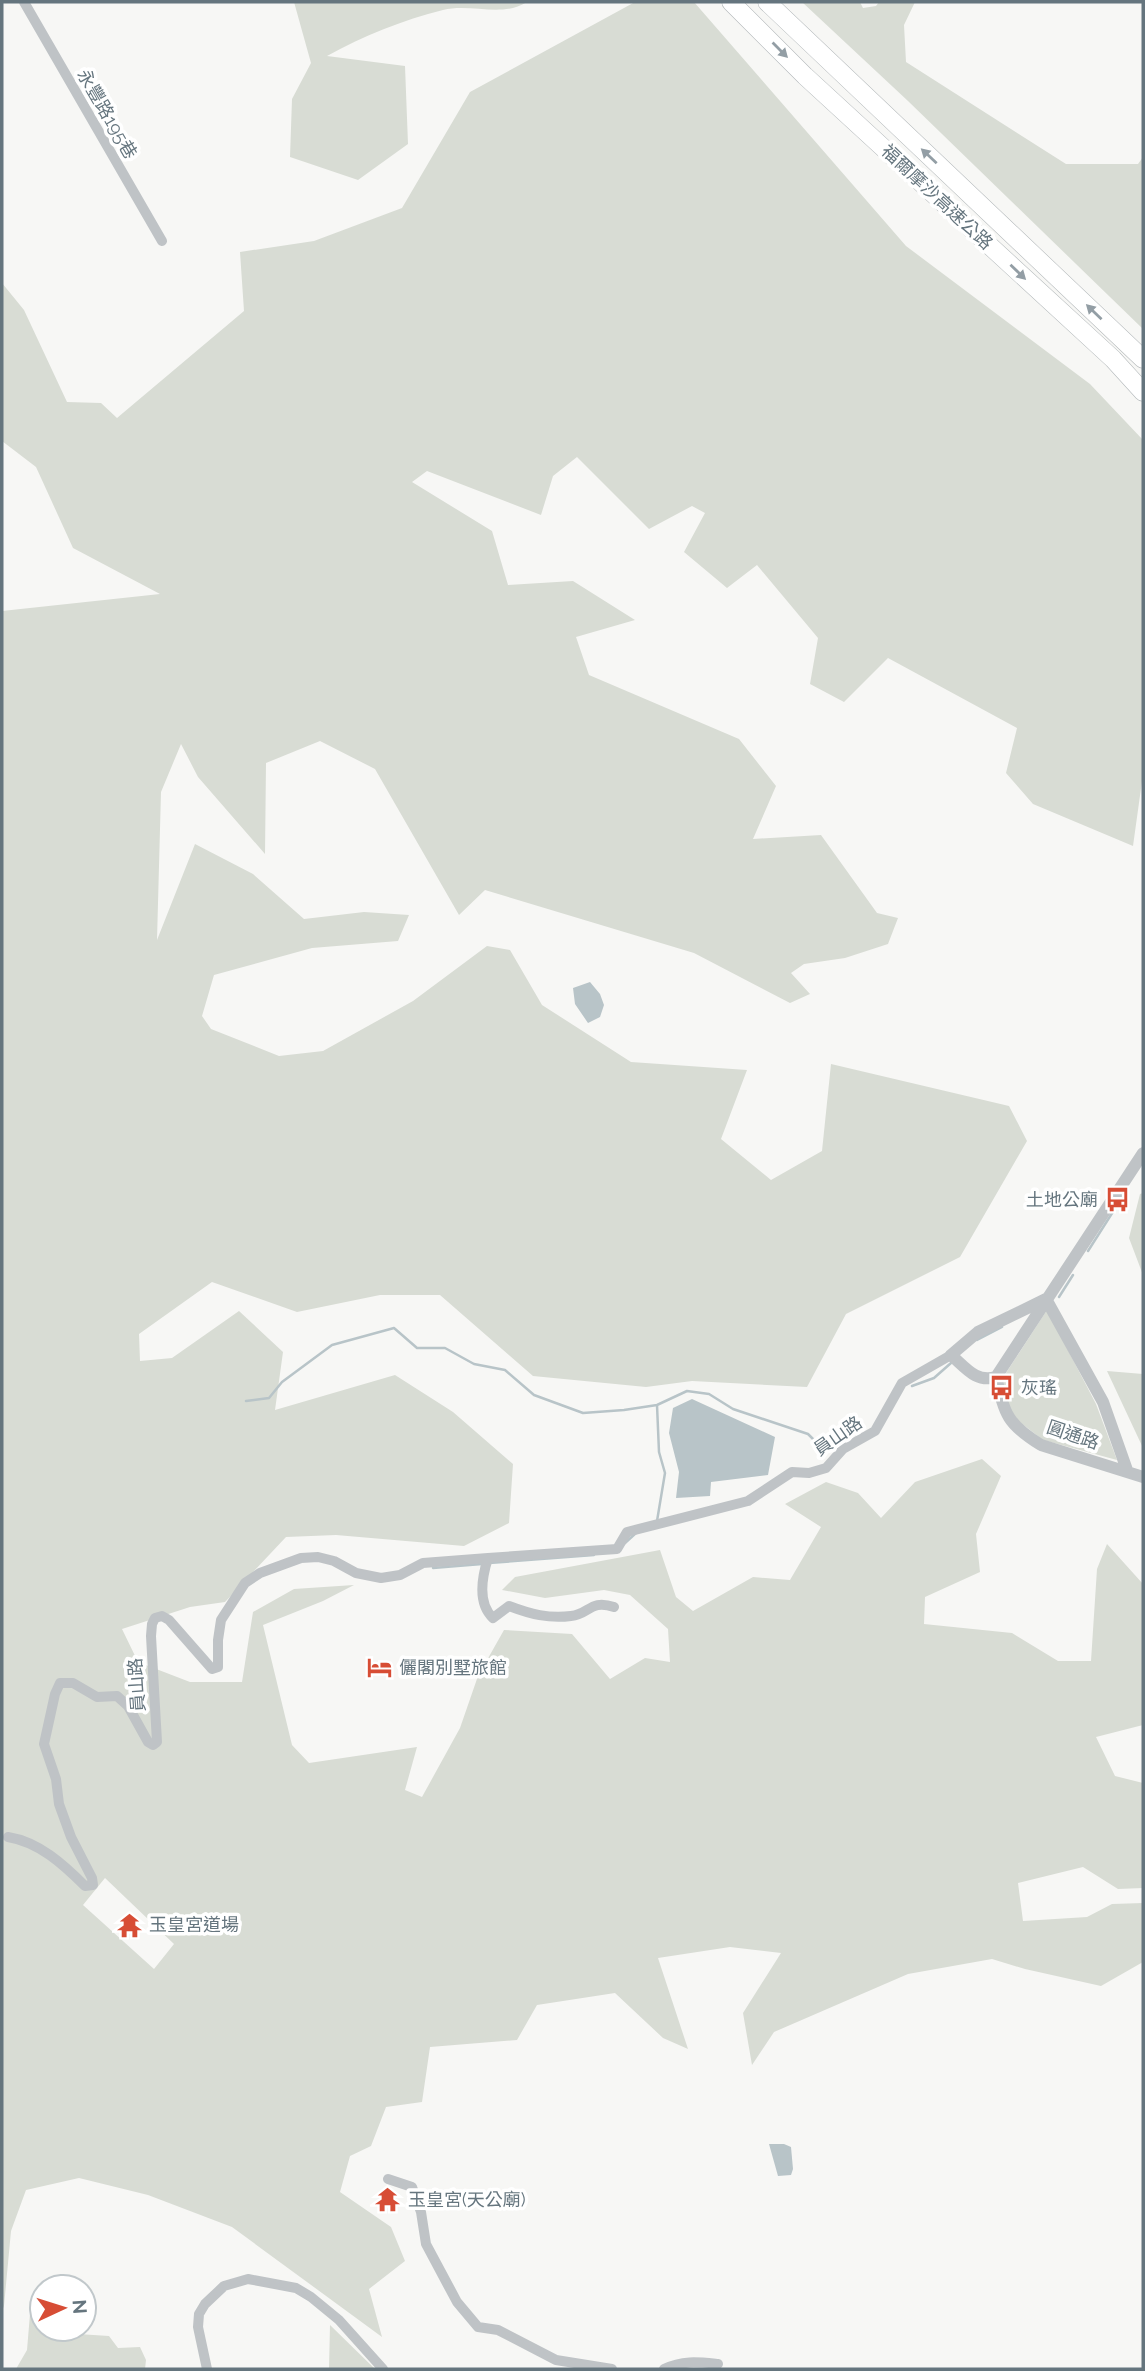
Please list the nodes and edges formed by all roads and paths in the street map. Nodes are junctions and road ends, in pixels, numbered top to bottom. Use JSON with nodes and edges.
{"nodes":[{"id":1,"x":24,"y":2,"type":"edge"},
{"id":2,"x":731,"y":2,"type":"edge"},
{"id":3,"x":767,"y":2,"type":"edge"},
{"id":4,"x":162,"y":242,"type":"dead end"},
{"id":5,"x":1143,"y":359,"type":"edge"},
{"id":6,"x":1143,"y":392,"type":"edge"},
{"id":7,"x":1143,"y":1153,"type":"edge"},
{"id":8,"x":1046,"y":1299,"type":"junction"},
{"id":9,"x":954,"y":1358,"type":"junction"},
{"id":10,"x":998,"y":1383,"type":"junction"},
{"id":11,"x":1127,"y":1470,"type":"junction"},
{"id":12,"x":1143,"y":1477,"type":"edge"},
{"id":13,"x":488,"y":1558,"type":"junction"},
{"id":14,"x":614,"y":1607,"type":"dead end"},
{"id":15,"x":8,"y":1837,"type":"dead end"},
{"id":16,"x":388,"y":2179,"type":"dead end"},
{"id":17,"x":719,"y":2364,"type":"dead end"},
{"id":18,"x":207,"y":2369,"type":"edge"},
{"id":19,"x":383,"y":2369,"type":"edge"},
{"id":20,"x":611,"y":2369,"type":"edge"},
{"id":21,"x":664,"y":2369,"type":"edge"}],
"edges":[{"from":1,"to":4,"type":"street","name":"永豐路195巷"},
{"from":2,"to":6,"type":"highway","name":"福爾摩沙高速公路","one_way":true},
{"from":5,"to":3,"type":"highway","name":"福爾摩沙高速公路","one_way":true},
{"from":7,"to":8,"type":"street"},
{"from":8,"to":9,"type":"street","name":"員山路"},
{"from":8,"to":10,"type":"street"},
{"from":8,"to":11,"type":"street"},
{"from":9,"to":10,"type":"street"},
{"from":9,"to":13,"type":"street","name":"員山路"},
{"from":10,"to":11,"type":"street","name":"圓通路"},
{"from":11,"to":12,"type":"street","name":"圓通路"},
{"from":13,"to":14,"type":"street"},
{"from":13,"to":15,"type":"street","name":"員山路"},
{"from":16,"to":20,"type":"street"},
{"from":17,"to":21,"type":"street"},
{"from":18,"to":19,"type":"street"}]}
